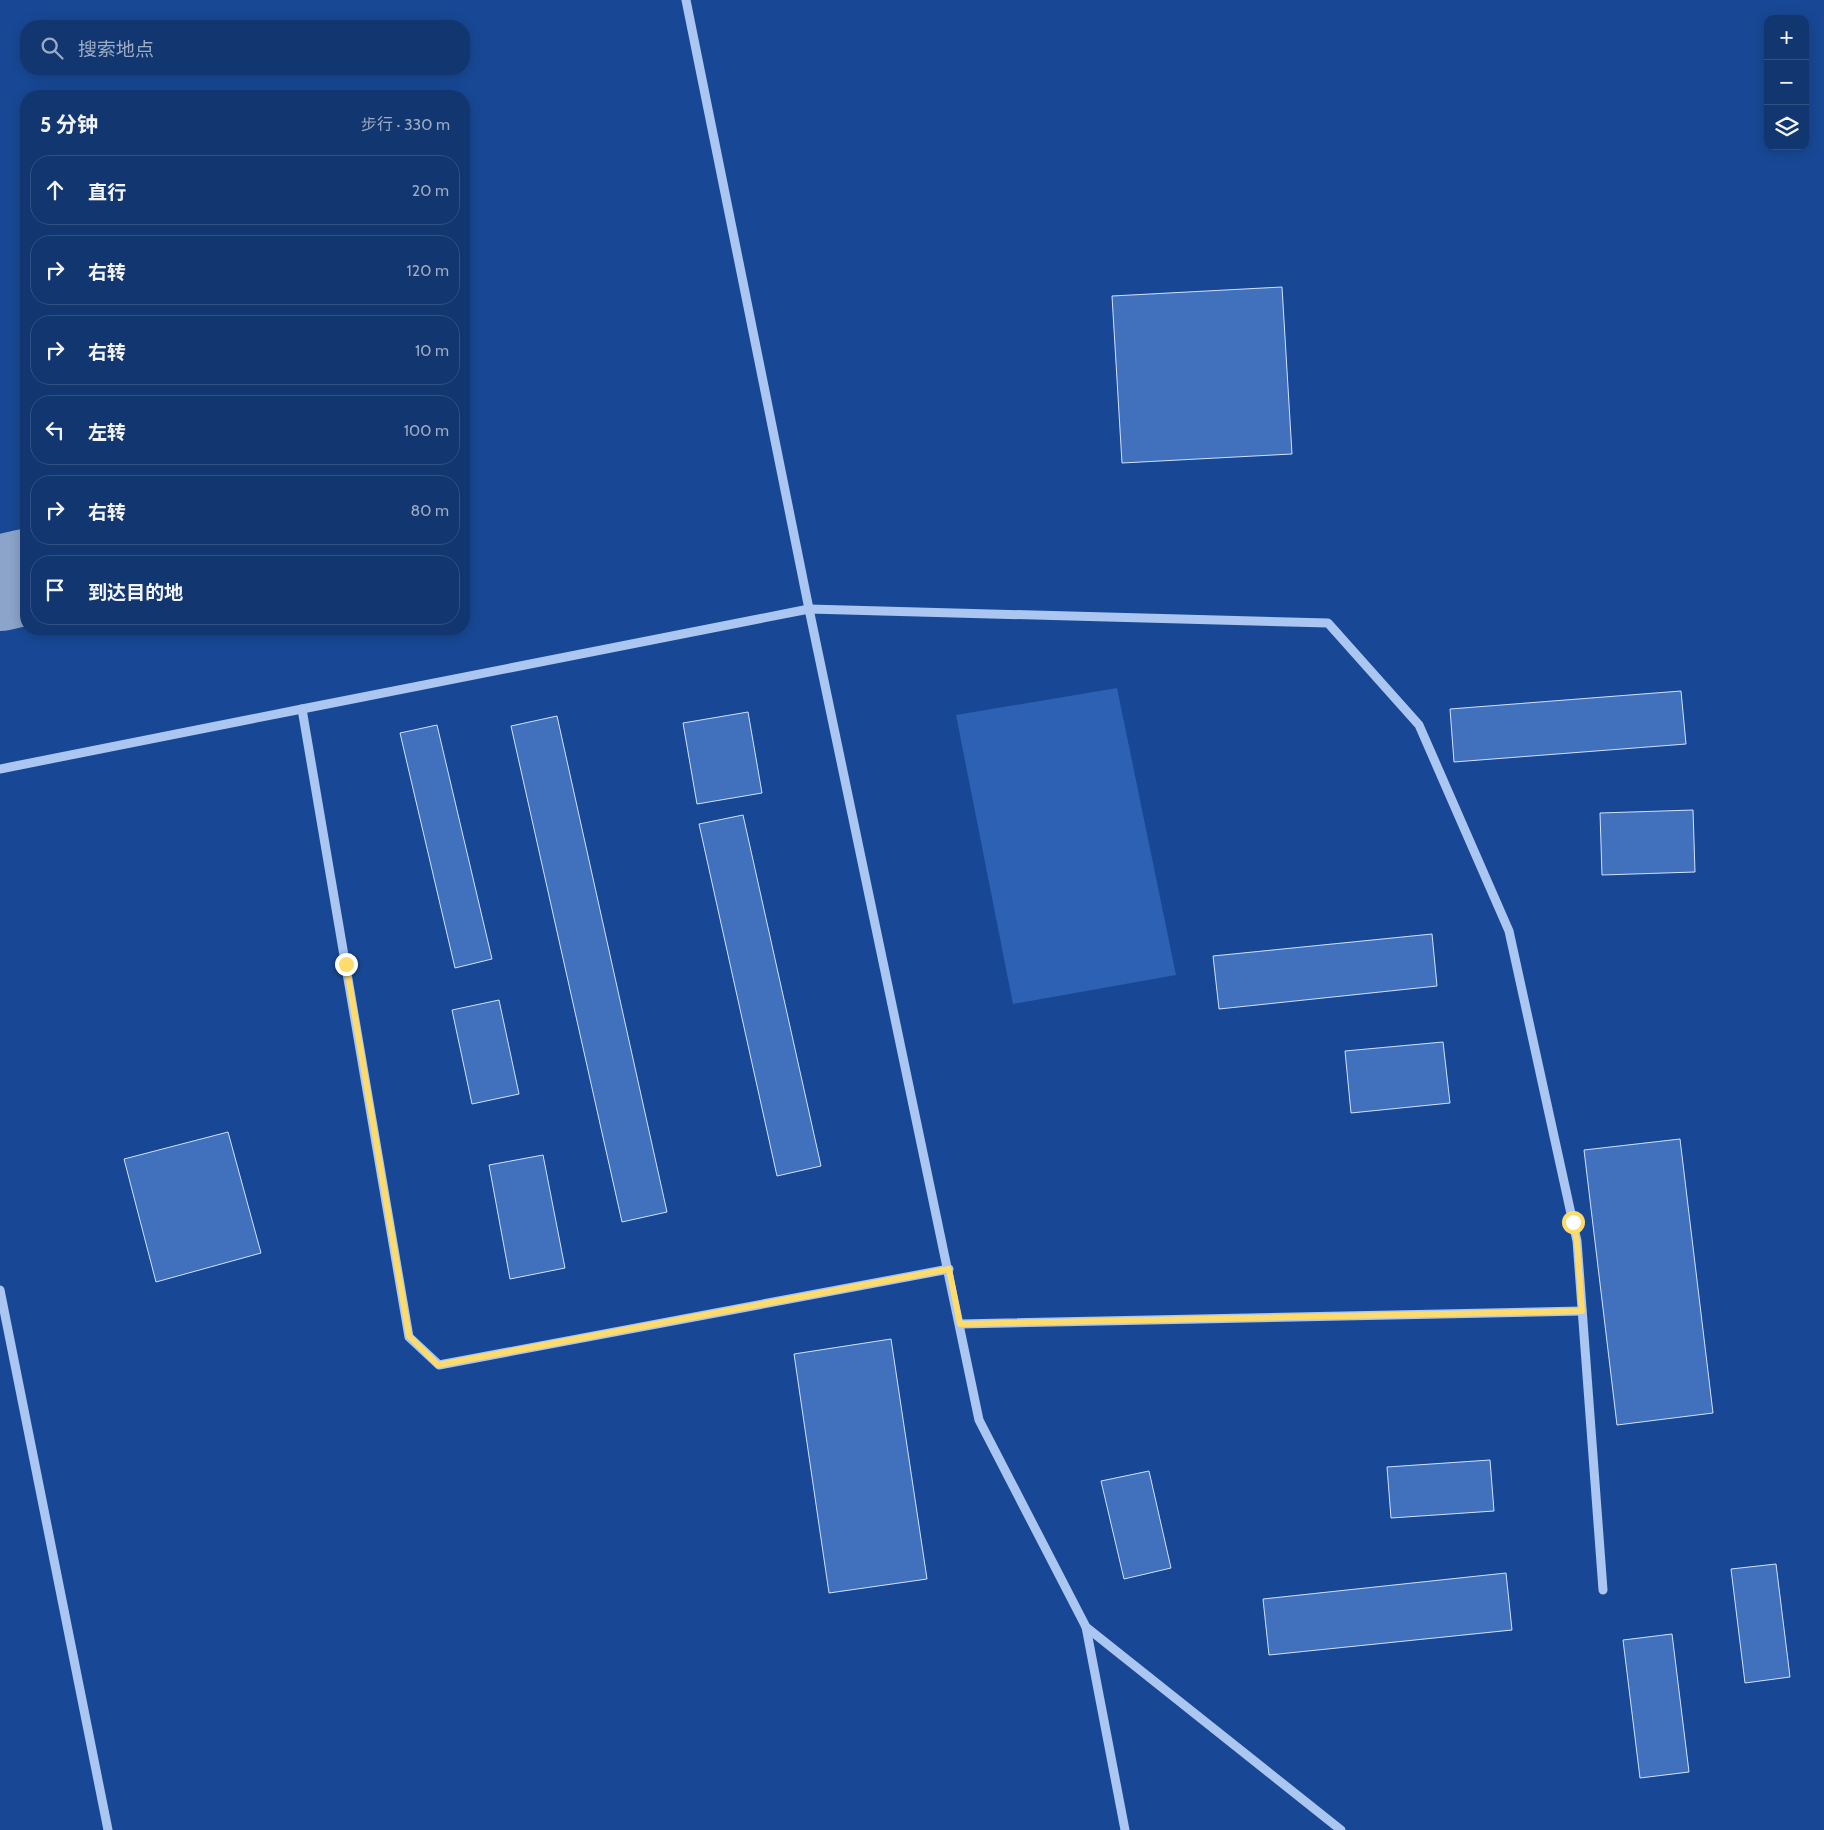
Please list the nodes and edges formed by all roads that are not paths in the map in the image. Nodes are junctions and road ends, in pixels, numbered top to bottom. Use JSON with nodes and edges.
{"nodes":[{"id":1,"x":686,"y":0,"type":"edge"},
{"id":2,"x":809,"y":609,"type":"junction"},
{"id":3,"x":302,"y":709,"type":"junction"},
{"id":4,"x":0,"y":769,"type":"edge"},
{"id":5,"x":949,"y":1269,"type":"junction"},
{"id":6,"x":0,"y":1290,"type":"edge"},
{"id":7,"x":1582,"y":1311,"type":"junction"},
{"id":8,"x":960,"y":1324,"type":"junction"},
{"id":9,"x":1603,"y":1590,"type":"dead end"},
{"id":10,"x":1086,"y":1627,"type":"junction"},
{"id":11,"x":108,"y":1830,"type":"edge"},
{"id":12,"x":1125,"y":1830,"type":"edge"},
{"id":13,"x":1341,"y":1830,"type":"edge"}],
"edges":[{"from":1,"to":2,"type":"street"},
{"from":2,"to":3,"type":"street"},
{"from":2,"to":5,"type":"street"},
{"from":2,"to":7,"type":"street"},
{"from":3,"to":4,"type":"street"},
{"from":3,"to":5,"type":"street"},
{"from":5,"to":8,"type":"street"},
{"from":6,"to":11,"type":"street"},
{"from":7,"to":8,"type":"street"},
{"from":7,"to":9,"type":"street"},
{"from":8,"to":10,"type":"street"},
{"from":10,"to":12,"type":"street"},
{"from":10,"to":13,"type":"street"}]}
